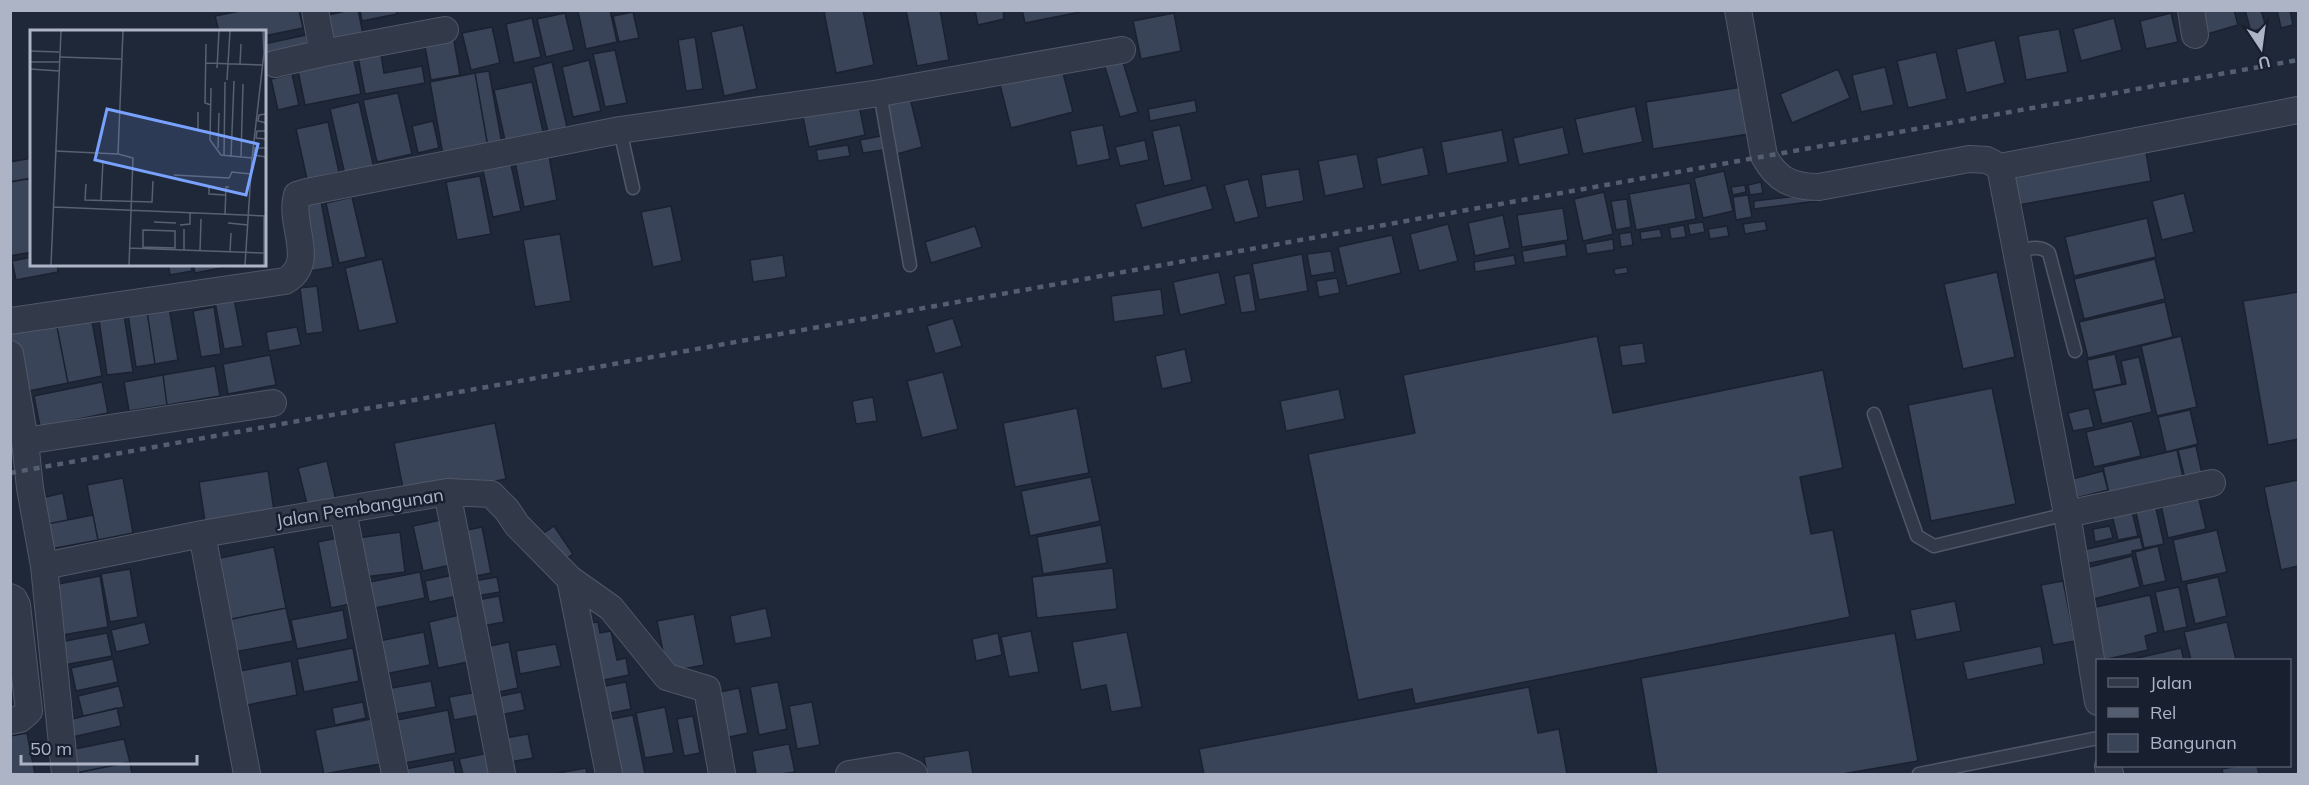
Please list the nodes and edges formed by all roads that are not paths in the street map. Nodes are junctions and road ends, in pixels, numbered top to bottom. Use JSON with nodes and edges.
{"nodes":[{"id":1,"x":315,"y":10,"type":"edge"},
{"id":2,"x":1738,"y":10,"type":"edge"},
{"id":3,"x":445,"y":30,"type":"dead end"},
{"id":4,"x":1122,"y":50,"type":"dead end"},
{"id":5,"x":323,"y":53,"type":"junction"},
{"id":6,"x":275,"y":64,"type":"dead end"},
{"id":7,"x":880,"y":93,"type":"junction"},
{"id":8,"x":2298,"y":110,"type":"edge"},
{"id":9,"x":620,"y":130,"type":"junction"},
{"id":10,"x":2000,"y":167,"type":"junction"},
{"id":11,"x":633,"y":188,"type":"dead end"},
{"id":12,"x":2017,"y":252,"type":"junction"},
{"id":13,"x":910,"y":265,"type":"dead end"},
{"id":14,"x":10,"y":321,"type":"edge"},
{"id":15,"x":2075,"y":351,"type":"dead end"},
{"id":16,"x":10,"y":354,"type":"edge"},
{"id":17,"x":273,"y":403,"type":"dead end"},
{"id":18,"x":1874,"y":414,"type":"dead end"},
{"id":19,"x":25,"y":441,"type":"junction"},
{"id":20,"x":2212,"y":483,"type":"dead end"},
{"id":21,"x":20,"y":490,"type":"edge"},
{"id":22,"x":447,"y":492,"type":"junction"},
{"id":23,"x":343,"y":511,"type":"junction"},
{"id":24,"x":2067,"y":514,"type":"junction"},
{"id":25,"x":202,"y":534,"type":"junction"},
{"id":26,"x":44,"y":566,"type":"junction"},
{"id":27,"x":570,"y":579,"type":"junction"},
{"id":28,"x":10,"y":597,"type":"edge"},
{"id":29,"x":2096,"y":696,"type":"edge"},
{"id":30,"x":10,"y":721,"type":"edge"},
{"id":31,"x":2096,"y":738,"type":"edge"},
{"id":32,"x":65,"y":774,"type":"edge"},
{"id":33,"x":247,"y":774,"type":"edge"},
{"id":34,"x":395,"y":774,"type":"edge"},
{"id":35,"x":502,"y":774,"type":"edge"},
{"id":36,"x":609,"y":774,"type":"edge"},
{"id":37,"x":722,"y":774,"type":"edge"},
{"id":38,"x":849,"y":774,"type":"edge"},
{"id":39,"x":914,"y":774,"type":"edge"},
{"id":40,"x":1918,"y":774,"type":"edge"}],
"edges":[{"from":1,"to":5,"type":"street"},
{"from":2,"to":10,"type":"street"},
{"from":3,"to":5,"type":"street"},
{"from":4,"to":7,"type":"street"},
{"from":5,"to":6,"type":"street"},
{"from":7,"to":9,"type":"street"},
{"from":7,"to":13,"type":"lane"},
{"from":8,"to":10,"type":"street"},
{"from":9,"to":11,"type":"lane"},
{"from":9,"to":14,"type":"street"},
{"from":10,"to":12,"type":"street"},
{"from":12,"to":15,"type":"lane"},
{"from":12,"to":24,"type":"street"},
{"from":16,"to":19,"type":"street"},
{"from":17,"to":19,"type":"street"},
{"from":18,"to":24,"type":"lane"},
{"from":19,"to":21,"type":"street"},
{"from":20,"to":24,"type":"street"},
{"from":21,"to":26,"type":"street"},
{"from":22,"to":23,"type":"street","name":"Jalan Pembangunan"},
{"from":22,"to":27,"type":"street","name":"Jalan Pembangunan"},
{"from":22,"to":35,"type":"street"},
{"from":23,"to":25,"type":"street","name":"Jalan Pembangunan"},
{"from":23,"to":34,"type":"street"},
{"from":24,"to":29,"type":"street"},
{"from":25,"to":26,"type":"street","name":"Jalan Pembangunan"},
{"from":25,"to":33,"type":"street"},
{"from":26,"to":32,"type":"street"},
{"from":27,"to":36,"type":"street"},
{"from":27,"to":37,"type":"street","name":"Jalan Pembangunan"},
{"from":28,"to":30,"type":"street"},
{"from":31,"to":40,"type":"lane"},
{"from":38,"to":39,"type":"street"}]}
